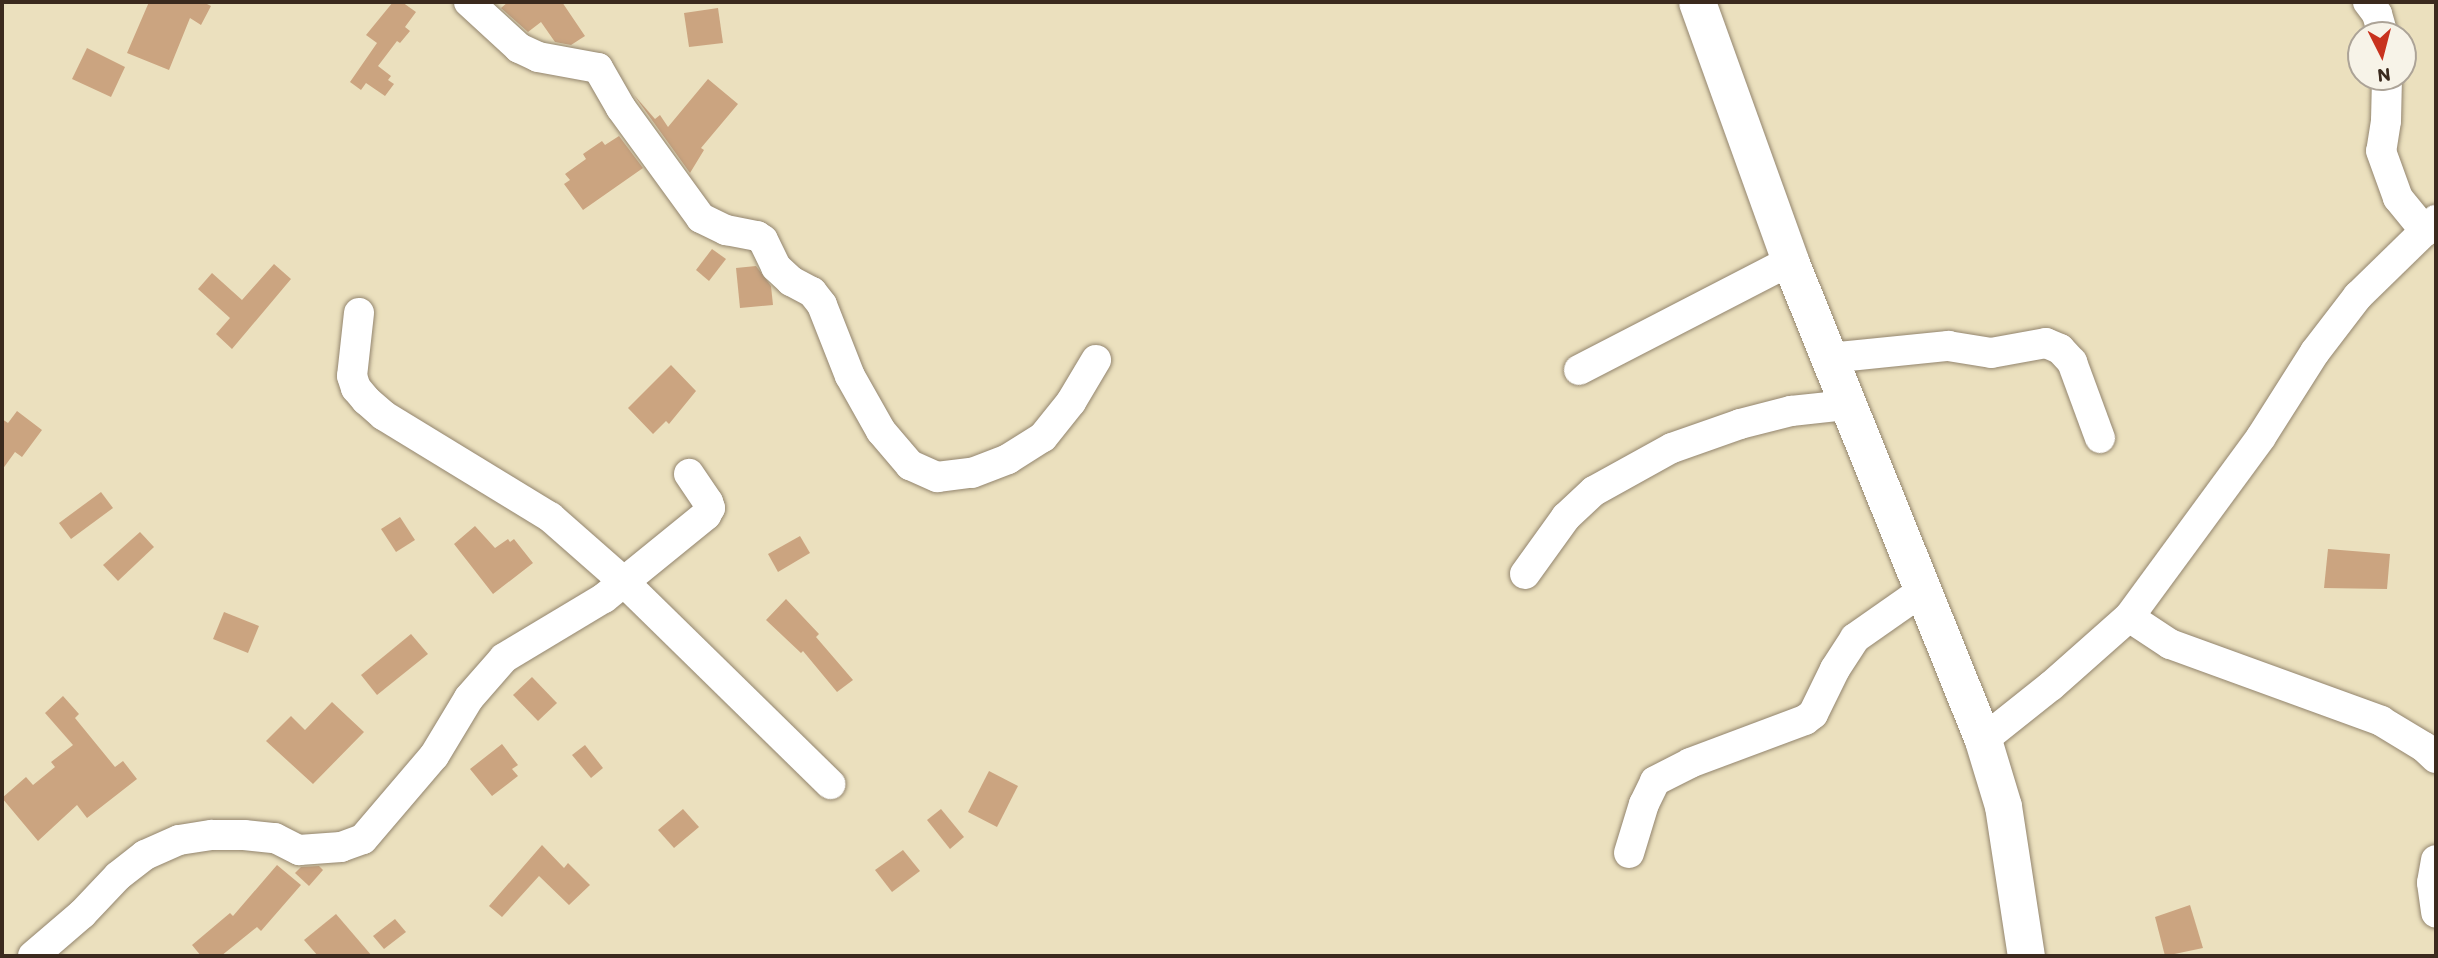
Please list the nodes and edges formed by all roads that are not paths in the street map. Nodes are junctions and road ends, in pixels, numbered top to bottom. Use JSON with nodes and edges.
{"nodes":[{"id":1,"x":469,"y":2,"type":"edge"},
{"id":2,"x":1697,"y":2,"type":"edge"},
{"id":3,"x":2368,"y":2,"type":"edge"},
{"id":4,"x":2379,"y":21,"type":"edge"},
{"id":5,"x":2387,"y":91,"type":"edge"},
{"id":6,"x":2430,"y":225,"type":"edge"},
{"id":7,"x":1790,"y":261,"type":"junction"},
{"id":8,"x":359,"y":313,"type":"dead end"},
{"id":9,"x":1829,"y":358,"type":"junction"},
{"id":10,"x":1096,"y":360,"type":"dead end"},
{"id":11,"x":1579,"y":370,"type":"dead end"},
{"id":12,"x":1846,"y":405,"type":"junction"},
{"id":13,"x":2100,"y":438,"type":"dead end"},
{"id":14,"x":689,"y":474,"type":"dead end"},
{"id":15,"x":1525,"y":574,"type":"dead end"},
{"id":16,"x":624,"y":582,"type":"junction"},
{"id":17,"x":1922,"y":591,"type":"junction"},
{"id":18,"x":2129,"y":617,"type":"junction"},
{"id":19,"x":1983,"y":740,"type":"junction"},
{"id":20,"x":2436,"y":758,"type":"edge"},
{"id":21,"x":830,"y":784,"type":"dead end"},
{"id":22,"x":1629,"y":852,"type":"dead end"},
{"id":23,"x":2436,"y":860,"type":"edge"},
{"id":24,"x":2436,"y":913,"type":"edge"},
{"id":25,"x":33,"y":956,"type":"edge"},
{"id":26,"x":2026,"y":956,"type":"edge"}],
"edges":[{"from":1,"to":10,"type":"street"},
{"from":2,"to":7,"type":"main road"},
{"from":3,"to":4,"type":"street"},
{"from":5,"to":6,"type":"street"},
{"from":6,"to":18,"type":"street"},
{"from":7,"to":9,"type":"main road"},
{"from":7,"to":11,"type":"street"},
{"from":8,"to":16,"type":"street"},
{"from":9,"to":12,"type":"main road"},
{"from":9,"to":13,"type":"street"},
{"from":12,"to":15,"type":"street"},
{"from":12,"to":17,"type":"main road"},
{"from":14,"to":16,"type":"street"},
{"from":16,"to":21,"type":"street"},
{"from":16,"to":25,"type":"street"},
{"from":17,"to":19,"type":"main road"},
{"from":17,"to":22,"type":"street"},
{"from":18,"to":19,"type":"street"},
{"from":18,"to":20,"type":"street"},
{"from":19,"to":26,"type":"main road"},
{"from":23,"to":24,"type":"street"}]}
